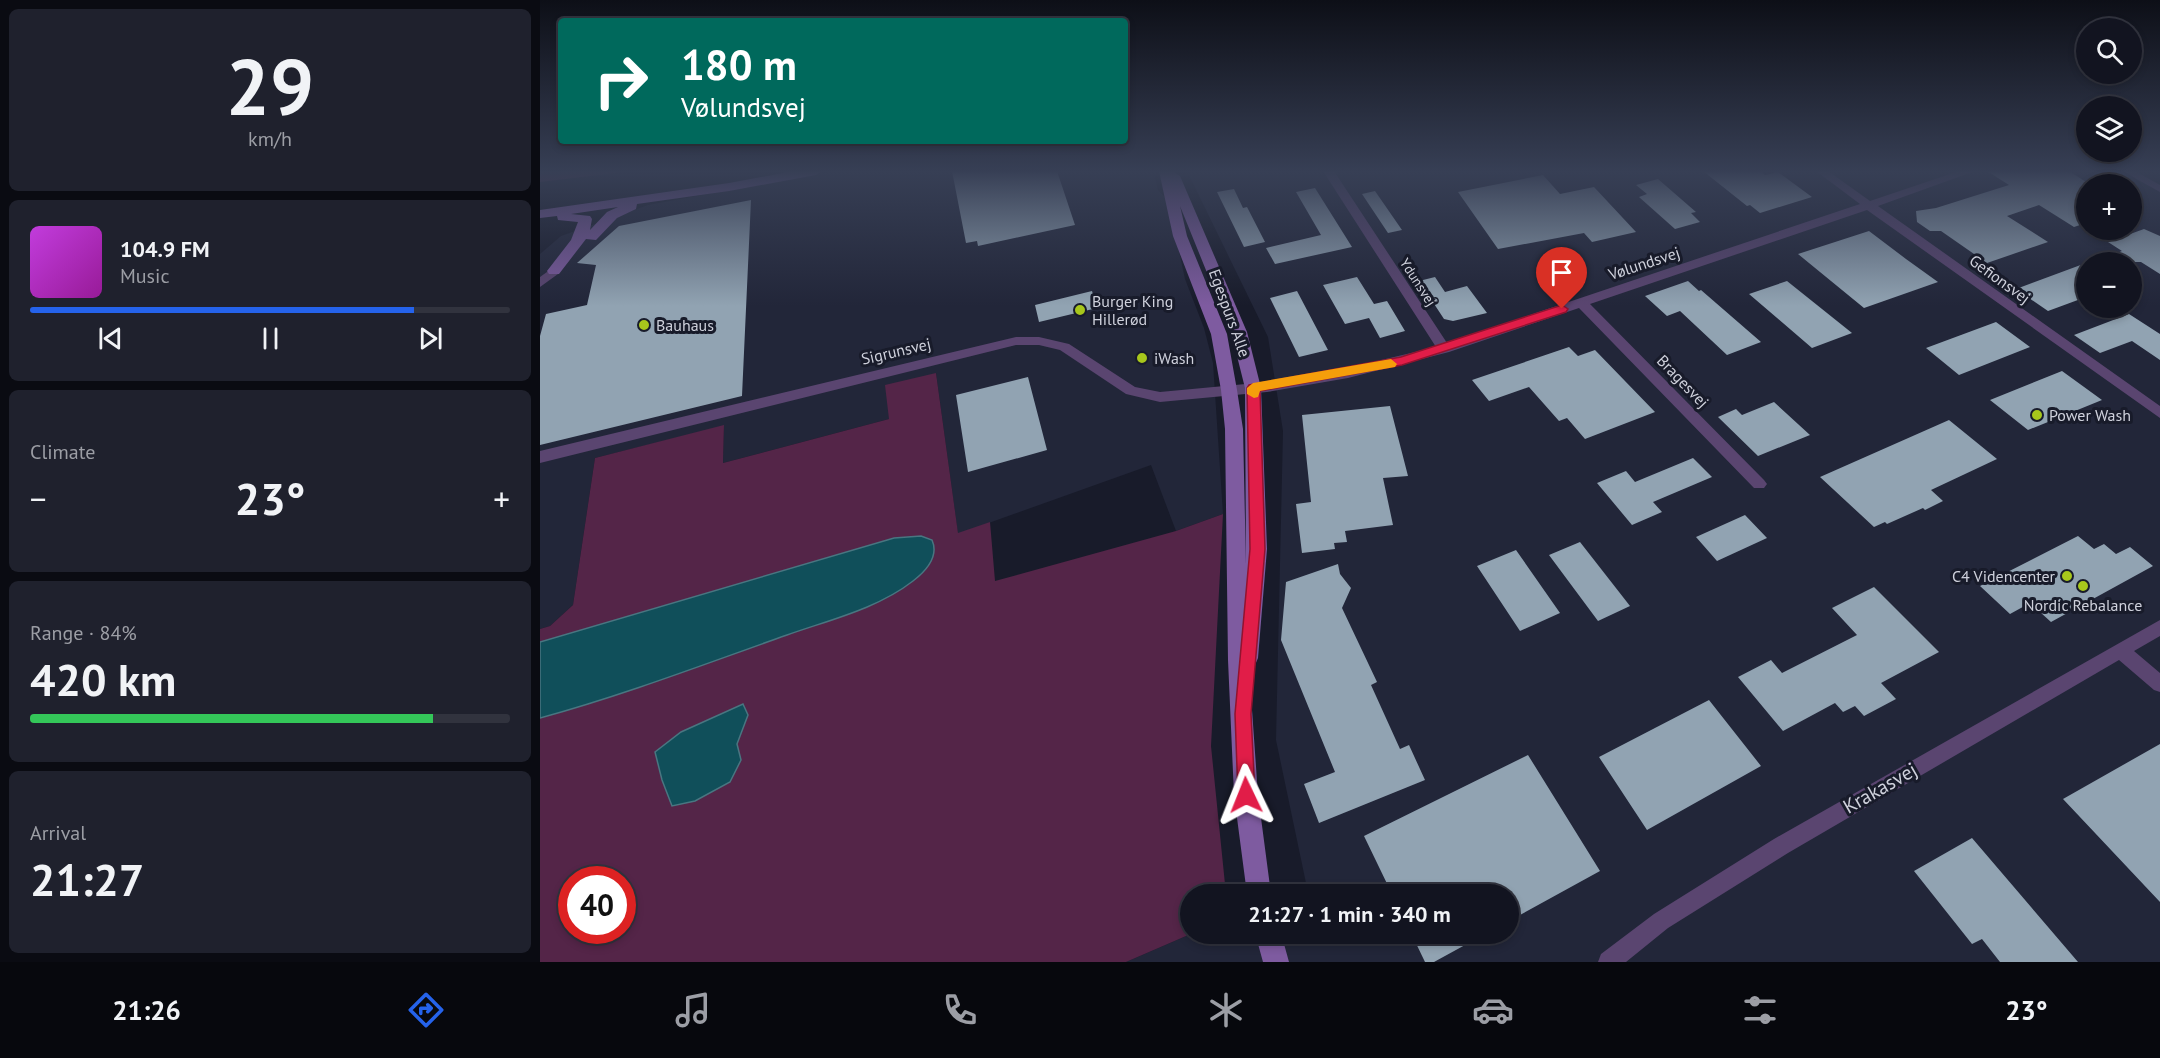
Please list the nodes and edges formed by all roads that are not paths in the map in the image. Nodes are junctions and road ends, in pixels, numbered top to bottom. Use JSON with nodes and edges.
{"nodes":[{"id":1,"x":600,"y":216,"type":"edge"},
{"id":2,"x":611,"y":216,"type":"edge"},
{"id":3,"x":1175,"y":216,"type":"edge"},
{"id":4,"x":1191,"y":216,"type":"edge"},
{"id":5,"x":1357,"y":216,"type":"edge"},
{"id":6,"x":1837,"y":216,"type":"edge"},
{"id":7,"x":1884,"y":216,"type":"edge"},
{"id":8,"x":540,"y":220,"type":"edge"},
{"id":9,"x":591,"y":237,"type":"junction"},
{"id":10,"x":554,"y":271,"type":"junction"},
{"id":11,"x":540,"y":283,"type":"edge"},
{"id":12,"x":1581,"y":303,"type":"junction"},
{"id":13,"x":1444,"y":349,"type":"junction"},
{"id":14,"x":1253,"y":388,"type":"junction"},
{"id":15,"x":1229,"y":390,"type":"junction"},
{"id":16,"x":2160,"y":413,"type":"edge"},
{"id":17,"x":540,"y":457,"type":"edge"},
{"id":18,"x":1759,"y":484,"type":"dead end"},
{"id":19,"x":2160,"y":627,"type":"edge"},
{"id":20,"x":2121,"y":650,"type":"junction"},
{"id":21,"x":2160,"y":684,"type":"edge"},
{"id":22,"x":1243,"y":714,"type":"junction"},
{"id":23,"x":1258,"y":884,"type":"edge"},
{"id":24,"x":1271,"y":944,"type":"edge"},
{"id":25,"x":1276,"y":962,"type":"edge"},
{"id":26,"x":1609,"y":962,"type":"edge"}],
"edges":[{"from":1,"to":9,"type":"street"},
{"from":2,"to":9,"type":"street"},
{"from":3,"to":15,"type":"street","name":"Egespurs Alle"},
{"from":4,"to":14,"type":"street","name":"Egespurs Alle"},
{"from":5,"to":13,"type":"street","name":"Ydunsvej"},
{"from":6,"to":12,"type":"street","name":"Vølundsvej"},
{"from":7,"to":16,"type":"street","name":"Gefionsvej"},
{"from":8,"to":10,"type":"street"},
{"from":9,"to":10,"type":"street"},
{"from":10,"to":11,"type":"street"},
{"from":12,"to":13,"type":"street","name":"Vølundsvej"},
{"from":12,"to":18,"type":"street","name":"Bragesvej"},
{"from":13,"to":14,"type":"street","name":"Vølundsvej"},
{"from":14,"to":15,"type":"street","name":"Sigrunsvej"},
{"from":14,"to":22,"type":"street","name":"Egespurs Alle"},
{"from":15,"to":17,"type":"street","name":"Sigrunsvej"},
{"from":15,"to":22,"type":"street","name":"Egespurs Alle"},
{"from":19,"to":20,"type":"street","name":"Krakasvej"},
{"from":20,"to":21,"type":"street"},
{"from":20,"to":26,"type":"street","name":"Krakasvej"},
{"from":22,"to":23,"type":"street","name":"Egespurs Alle"},
{"from":24,"to":25,"type":"street"}]}
